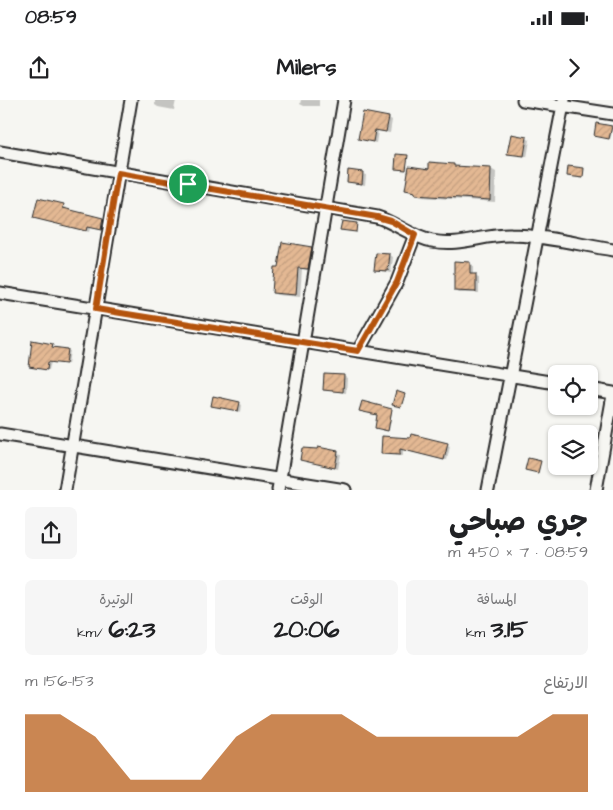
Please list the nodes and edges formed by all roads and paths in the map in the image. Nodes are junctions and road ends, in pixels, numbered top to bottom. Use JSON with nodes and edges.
{"nodes":[{"id":1,"x":131,"y":100,"type":"edge"},
{"id":2,"x":344,"y":100,"type":"edge"},
{"id":3,"x":523,"y":100,"type":"edge"},
{"id":4,"x":563,"y":103,"type":"edge"},
{"id":5,"x":613,"y":114,"type":"edge"},
{"id":6,"x":0,"y":152,"type":"edge"},
{"id":7,"x":118,"y":173,"type":"junction"},
{"id":8,"x":326,"y":207,"type":"junction"},
{"id":9,"x":415,"y":235,"type":"junction"},
{"id":10,"x":536,"y":238,"type":"junction"},
{"id":11,"x":613,"y":250,"type":"edge"},
{"id":12,"x":0,"y":293,"type":"edge"},
{"id":13,"x":96,"y":309,"type":"junction"},
{"id":14,"x":304,"y":343,"type":"junction"},
{"id":15,"x":358,"y":351,"type":"junction"},
{"id":16,"x":509,"y":375,"type":"junction"},
{"id":17,"x":548,"y":382,"type":"edge"},
{"id":18,"x":598,"y":391,"type":"edge"},
{"id":19,"x":613,"y":394,"type":"edge"},
{"id":20,"x":0,"y":434,"type":"edge"},
{"id":21,"x":73,"y":445,"type":"junction"},
{"id":22,"x":279,"y":485,"type":"edge"},
{"id":23,"x":65,"y":490,"type":"edge"},
{"id":24,"x":345,"y":490,"type":"edge"},
{"id":25,"x":488,"y":490,"type":"edge"},
{"id":26,"x":596,"y":490,"type":"edge"}],
"edges":[{"from":1,"to":7,"type":"street"},
{"from":2,"to":8,"type":"street"},
{"from":3,"to":4,"type":"street"},
{"from":4,"to":5,"type":"street"},
{"from":4,"to":10,"type":"street"},
{"from":6,"to":7,"type":"street"},
{"from":7,"to":8,"type":"street"},
{"from":7,"to":13,"type":"street"},
{"from":8,"to":9,"type":"street"},
{"from":8,"to":14,"type":"street"},
{"from":9,"to":10,"type":"street"},
{"from":9,"to":15,"type":"street"},
{"from":10,"to":11,"type":"street"},
{"from":10,"to":16,"type":"street"},
{"from":12,"to":13,"type":"street"},
{"from":13,"to":14,"type":"street"},
{"from":13,"to":21,"type":"street"},
{"from":14,"to":15,"type":"street"},
{"from":14,"to":22,"type":"street"},
{"from":15,"to":16,"type":"street"},
{"from":16,"to":17,"type":"street"},
{"from":16,"to":25,"type":"street"},
{"from":18,"to":19,"type":"street"},
{"from":19,"to":26,"type":"street"},
{"from":20,"to":21,"type":"street"},
{"from":21,"to":22,"type":"street"},
{"from":21,"to":23,"type":"street"},
{"from":22,"to":24,"type":"street"}]}
